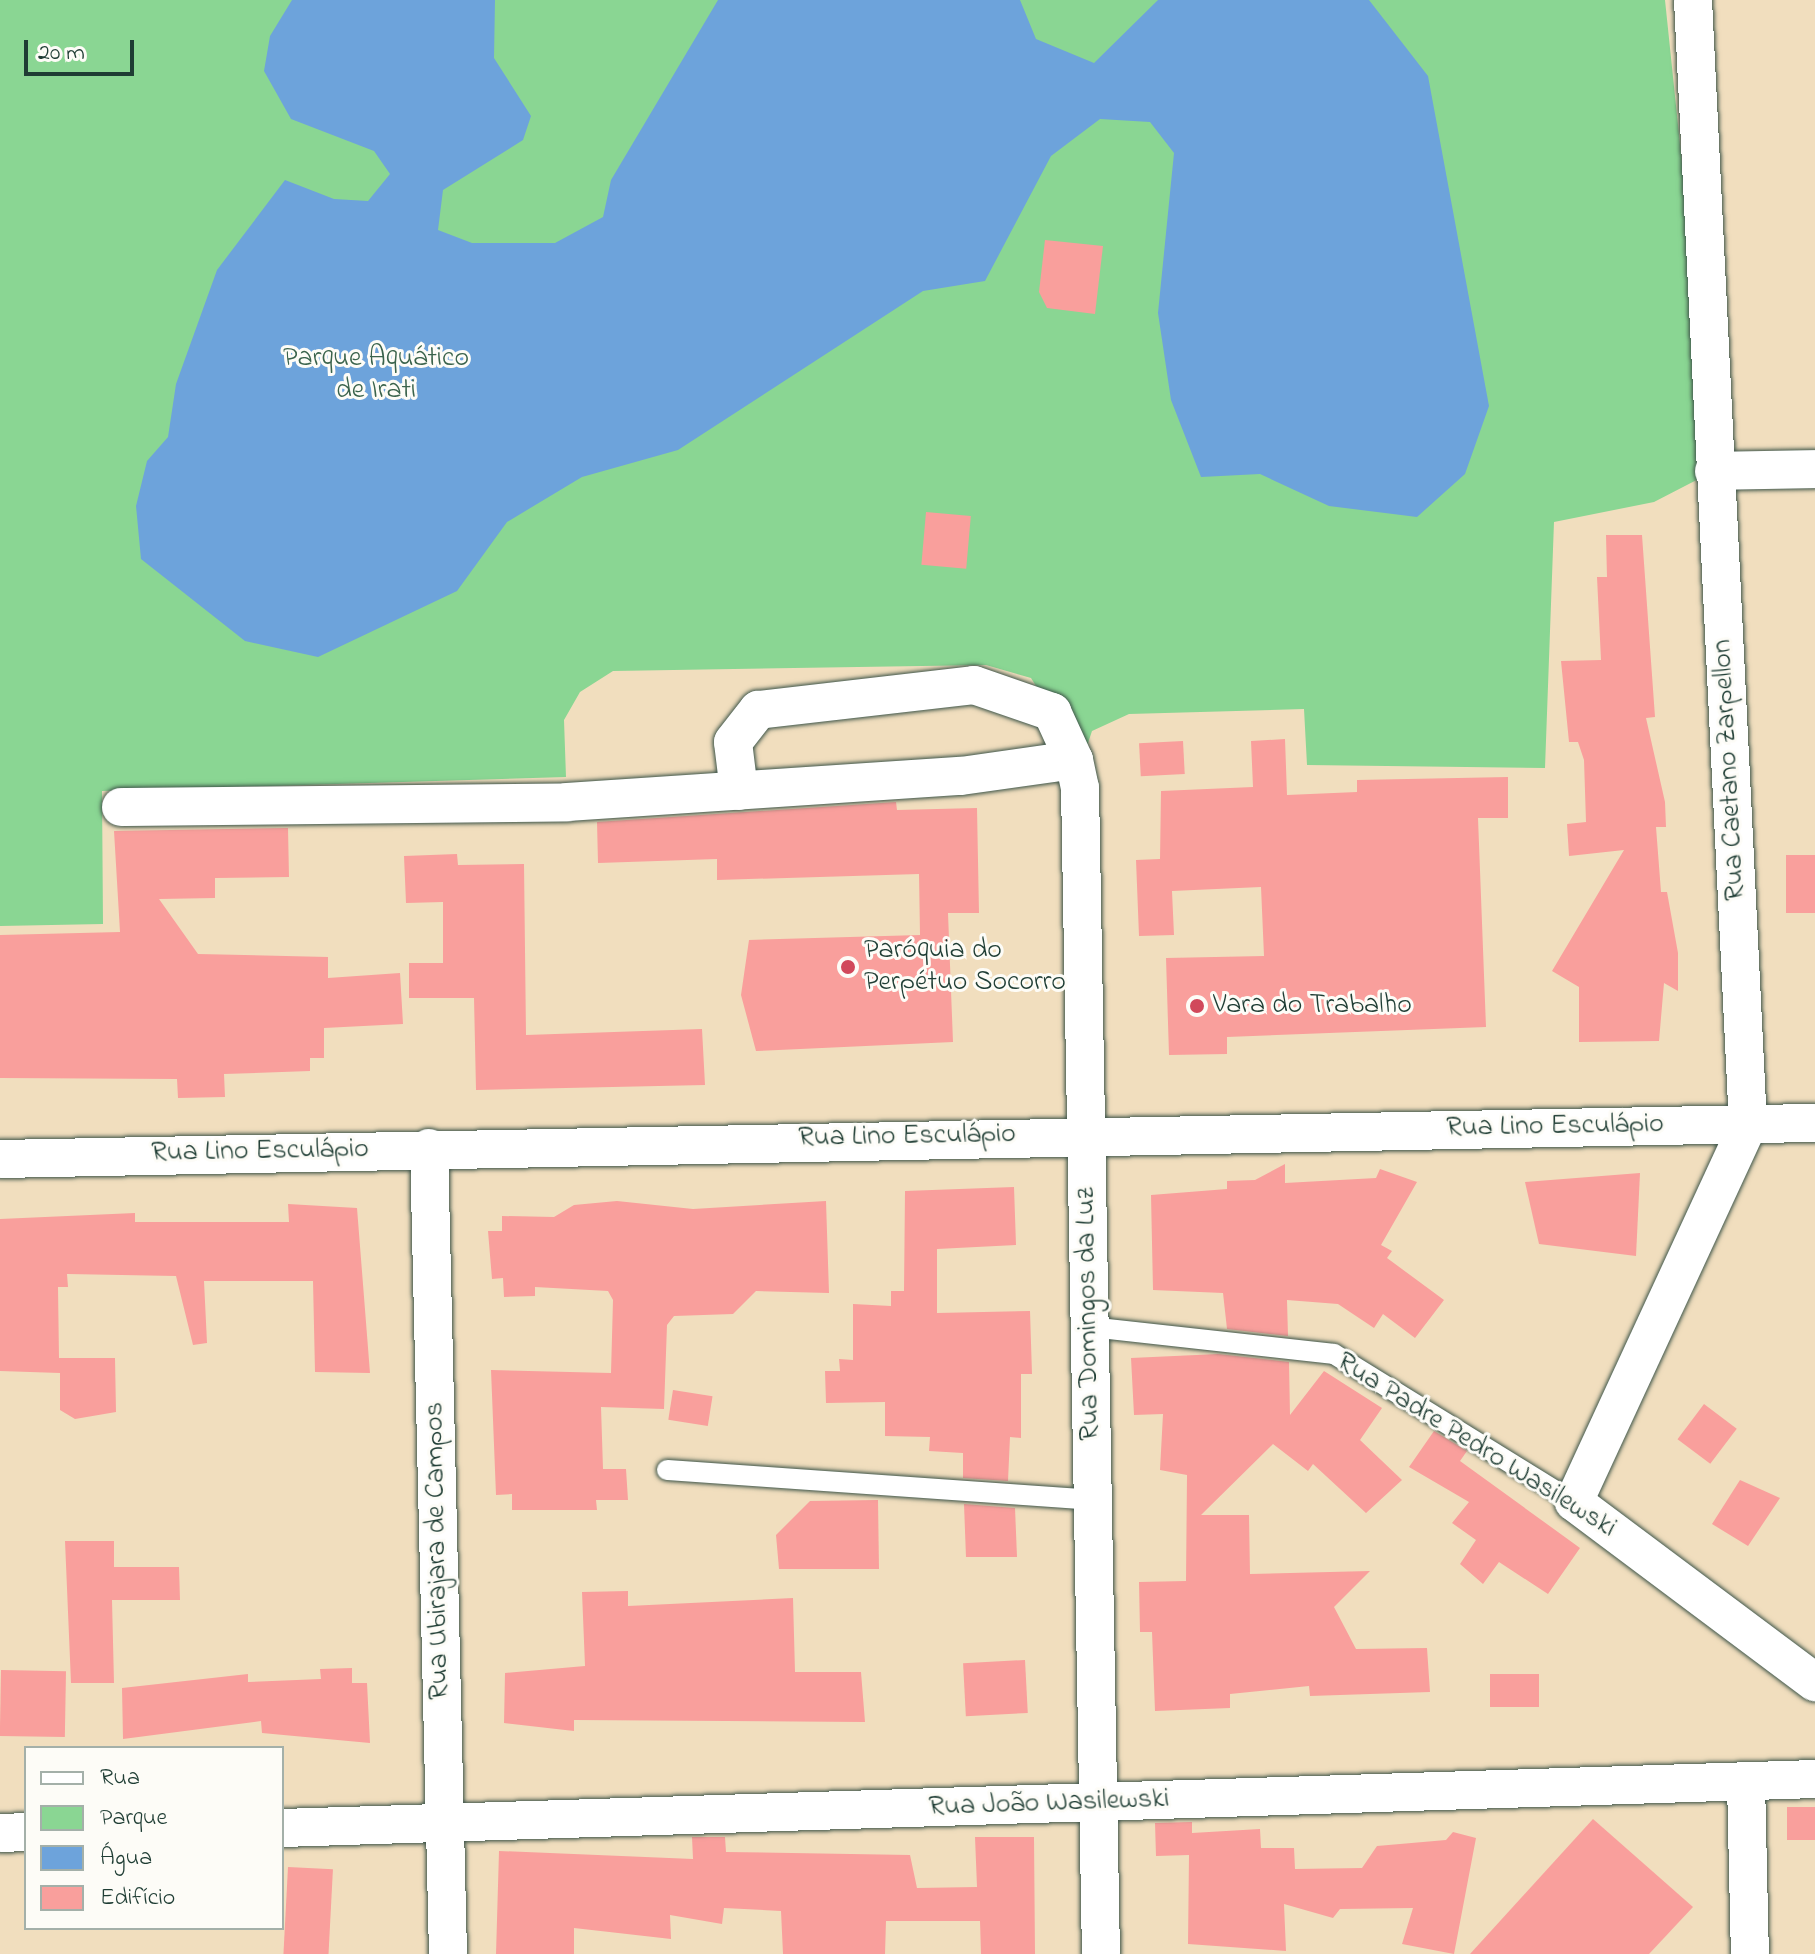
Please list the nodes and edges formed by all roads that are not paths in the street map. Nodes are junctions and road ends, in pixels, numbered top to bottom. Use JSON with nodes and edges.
{"nodes":[{"id":1,"x":1693,"y":0,"type":"edge"},
{"id":2,"x":1815,"y":469,"type":"edge"},
{"id":3,"x":1714,"y":471,"type":"junction"},
{"id":4,"x":1074,"y":760,"type":"junction"},
{"id":5,"x":739,"y":791,"type":"junction"},
{"id":6,"x":121,"y":807,"type":"dead end"},
{"id":7,"x":1815,"y":1123,"type":"edge"},
{"id":8,"x":1748,"y":1125,"type":"junction"},
{"id":9,"x":1084,"y":1133,"type":"junction"},
{"id":10,"x":429,"y":1148,"type":"junction"},
{"id":11,"x":0,"y":1159,"type":"edge"},
{"id":12,"x":1090,"y":1327,"type":"junction"},
{"id":13,"x":667,"y":1470,"type":"dead end"},
{"id":14,"x":1092,"y":1500,"type":"junction"},
{"id":15,"x":1574,"y":1502,"type":"junction"},
{"id":16,"x":1815,"y":1682,"type":"edge"},
{"id":17,"x":1815,"y":1779,"type":"edge"},
{"id":18,"x":1746,"y":1782,"type":"junction"},
{"id":19,"x":1097,"y":1802,"type":"junction"},
{"id":20,"x":444,"y":1825,"type":"junction"},
{"id":21,"x":284,"y":1828,"type":"edge"},
{"id":22,"x":24,"y":1832,"type":"edge"},
{"id":23,"x":0,"y":1833,"type":"edge"},
{"id":24,"x":448,"y":1954,"type":"edge"},
{"id":25,"x":1101,"y":1954,"type":"edge"},
{"id":26,"x":1750,"y":1954,"type":"edge"}],
"edges":[{"from":1,"to":3,"type":"street","name":"Rua Caetano Zarpellon"},
{"from":2,"to":3,"type":"street"},
{"from":3,"to":8,"type":"street","name":"Rua Caetano Zarpellon"},
{"from":4,"to":5,"type":"street"},
{"from":4,"to":5,"type":"street","name":"Rua Domingos da Luz"},
{"from":4,"to":9,"type":"street","name":"Rua Domingos da Luz"},
{"from":5,"to":6,"type":"street"},
{"from":7,"to":8,"type":"street","name":"Rua Lino Esculápio"},
{"from":8,"to":9,"type":"street","name":"Rua Lino Esculápio"},
{"from":8,"to":15,"type":"street","name":"Rua Caetano Zarpellon"},
{"from":9,"to":10,"type":"street","name":"Rua Lino Esculápio"},
{"from":9,"to":12,"type":"street","name":"Rua Domingos da Luz"},
{"from":10,"to":11,"type":"street","name":"Rua Lino Esculápio"},
{"from":10,"to":20,"type":"street","name":"Rua Ubirajara de Campos"},
{"from":12,"to":14,"type":"street","name":"Rua Domingos da Luz"},
{"from":12,"to":15,"type":"lane","name":"Rua Padre Pedro Wasilewski"},
{"from":13,"to":14,"type":"lane"},
{"from":14,"to":19,"type":"street","name":"Rua Domingos da Luz"},
{"from":15,"to":16,"type":"street","name":"Rua Padre Pedro Wasilewski"},
{"from":17,"to":18,"type":"street","name":"Rua João Wasilewski"},
{"from":18,"to":19,"type":"street","name":"Rua João Wasilewski"},
{"from":18,"to":26,"type":"street"},
{"from":19,"to":20,"type":"street","name":"Rua João Wasilewski"},
{"from":19,"to":25,"type":"street","name":"Rua Domingos da Luz"},
{"from":20,"to":21,"type":"street","name":"Rua João Wasilewski"},
{"from":20,"to":24,"type":"street","name":"Rua Ubirajara de Campos"},
{"from":22,"to":23,"type":"street"}]}
